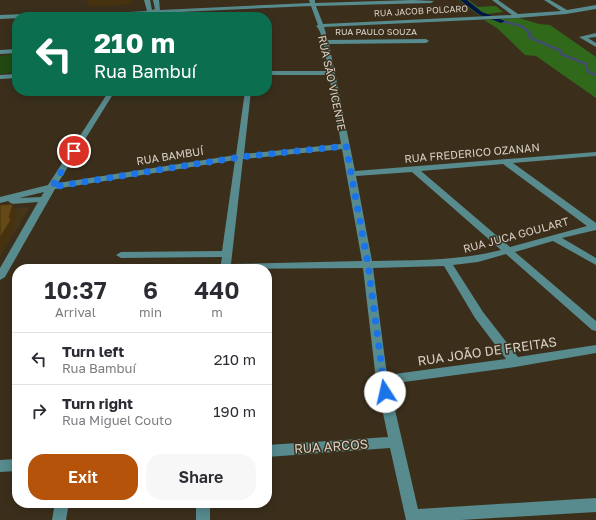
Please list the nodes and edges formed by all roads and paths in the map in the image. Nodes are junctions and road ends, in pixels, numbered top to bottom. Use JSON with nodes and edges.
{"nodes":[{"id":1,"x":157,"y":0,"type":"edge"},
{"id":2,"x":495,"y":0,"type":"edge"},
{"id":3,"x":546,"y":0,"type":"edge"},
{"id":4,"x":432,"y":1,"type":"edge"},
{"id":5,"x":147,"y":2,"type":"edge"},
{"id":6,"x":312,"y":2,"type":"edge"},
{"id":7,"x":252,"y":6,"type":"edge"},
{"id":8,"x":596,"y":7,"type":"edge"},
{"id":9,"x":153,"y":12,"type":"edge"},
{"id":10,"x":566,"y":12,"type":"junction"},
{"id":11,"x":517,"y":16,"type":"junction"},
{"id":12,"x":12,"y":18,"type":"edge"},
{"id":13,"x":0,"y":19,"type":"edge"},
{"id":14,"x":12,"y":19,"type":"edge"},
{"id":15,"x":319,"y":26,"type":"junction"},
{"id":16,"x":596,"y":35,"type":"edge"},
{"id":17,"x":426,"y":41,"type":"dead end"},
{"id":18,"x":326,"y":42,"type":"junction"},
{"id":19,"x":596,"y":45,"type":"edge"},
{"id":20,"x":12,"y":51,"type":"edge"},
{"id":21,"x":0,"y":52,"type":"edge"},
{"id":22,"x":272,"y":72,"type":"edge"},
{"id":23,"x":331,"y":73,"type":"junction"},
{"id":24,"x":12,"y":76,"type":"edge"},
{"id":25,"x":0,"y":77,"type":"edge"},
{"id":26,"x":109,"y":96,"type":"edge"},
{"id":27,"x":247,"y":96,"type":"edge"},
{"id":28,"x":346,"y":146,"type":"junction"},
{"id":29,"x":596,"y":154,"type":"edge"},
{"id":30,"x":240,"y":157,"type":"junction"},
{"id":31,"x":506,"y":162,"type":"junction"},
{"id":32,"x":414,"y":169,"type":"junction"},
{"id":33,"x":350,"y":174,"type":"junction"},
{"id":34,"x":52,"y":187,"type":"junction"},
{"id":35,"x":44,"y":199,"type":"junction"},
{"id":36,"x":0,"y":201,"type":"edge"},
{"id":37,"x":596,"y":227,"type":"edge"},
{"id":38,"x":553,"y":237,"type":"junction"},
{"id":39,"x":507,"y":251,"type":"junction"},
{"id":40,"x":226,"y":254,"type":"junction"},
{"id":41,"x":121,"y":255,"type":"dead end"},
{"id":42,"x":596,"y":262,"type":"edge"},
{"id":43,"x":446,"y":263,"type":"junction"},
{"id":44,"x":226,"y":264,"type":"edge"},
{"id":45,"x":368,"y":264,"type":"junction"},
{"id":46,"x":272,"y":267,"type":"edge"},
{"id":47,"x":0,"y":277,"type":"edge"},
{"id":48,"x":596,"y":326,"type":"edge"},
{"id":49,"x":596,"y":349,"type":"edge"},
{"id":50,"x":515,"y":362,"type":"junction"},
{"id":51,"x":382,"y":380,"type":"junction"},
{"id":52,"x":396,"y":442,"type":"junction"},
{"id":53,"x":272,"y":451,"type":"edge"},
{"id":54,"x":12,"y":465,"type":"edge"},
{"id":55,"x":0,"y":466,"type":"edge"},
{"id":56,"x":596,"y":505,"type":"edge"},
{"id":57,"x":61,"y":508,"type":"edge"},
{"id":58,"x":203,"y":508,"type":"edge"},
{"id":59,"x":413,"y":518,"type":"edge"},
{"id":60,"x":59,"y":520,"type":"edge"},
{"id":61,"x":203,"y":520,"type":"edge"}],
"edges":[{"from":1,"to":5,"type":"street"},
{"from":1,"to":9,"type":"street"},
{"from":2,"to":11,"type":"street"},
{"from":3,"to":10,"type":"street"},
{"from":4,"to":6,"type":"street"},
{"from":5,"to":9,"type":"street"},
{"from":6,"to":7,"type":"street"},
{"from":6,"to":15,"type":"street","name":"RUA SÃO VICENTE"},
{"from":7,"to":9,"type":"street"},
{"from":8,"to":10,"type":"street","name":"RUA JACOB POLCARO"},
{"from":10,"to":11,"type":"street","name":"RUA JACOB POLCARO"},
{"from":11,"to":15,"type":"street","name":"RUA JACOB POLCARO"},
{"from":12,"to":13,"type":"street"},
{"from":13,"to":14,"type":"street"},
{"from":15,"to":18,"type":"street","name":"RUA SÃO VICENTE"},
{"from":16,"to":19,"type":"street"},
{"from":17,"to":18,"type":"street","name":"RUA PAULO SOUZA"},
{"from":18,"to":23,"type":"street","name":"RUA SÃO VICENTE"},
{"from":20,"to":21,"type":"street"},
{"from":22,"to":23,"type":"street"},
{"from":23,"to":28,"type":"street","name":"RUA SÃO VICENTE"},
{"from":24,"to":25,"type":"street"},
{"from":26,"to":34,"type":"street"},
{"from":27,"to":30,"type":"street"},
{"from":28,"to":30,"type":"street","name":"RUA BAMBUÍ"},
{"from":28,"to":33,"type":"street","name":"RUA SÃO VICENTE"},
{"from":29,"to":31,"type":"street","name":"RUA FREDERICO OZANAN"},
{"from":30,"to":34,"type":"street","name":"RUA BAMBUÍ"},
{"from":30,"to":40,"type":"street"},
{"from":31,"to":32,"type":"street","name":"RUA FREDERICO OZANAN"},
{"from":31,"to":37,"type":"street"},
{"from":32,"to":33,"type":"street","name":"RUA FREDERICO OZANAN"},
{"from":32,"to":39,"type":"street"},
{"from":33,"to":45,"type":"street","name":"RUA SÃO VICENTE"},
{"from":34,"to":35,"type":"street"},
{"from":34,"to":36,"type":"street","name":"RUA BAMBUÍ"},
{"from":35,"to":36,"type":"street"},
{"from":35,"to":47,"type":"street"},
{"from":37,"to":38,"type":"street","name":"RUA JUCA GOULART"},
{"from":38,"to":39,"type":"street","name":"RUA JUCA GOULART"},
{"from":38,"to":42,"type":"street"},
{"from":39,"to":43,"type":"street","name":"RUA JUCA GOULART"},
{"from":39,"to":48,"type":"street"},
{"from":40,"to":41,"type":"street"},
{"from":40,"to":44,"type":"street"},
{"from":43,"to":45,"type":"street","name":"RUA JUCA GOULART"},
{"from":43,"to":50,"type":"street"},
{"from":45,"to":46,"type":"street","name":"RUA JUCA GOULART"},
{"from":45,"to":51,"type":"street","name":"RUA SÃO VICENTE"},
{"from":49,"to":50,"type":"street","name":"RUA JOÃO DE FREITAS"},
{"from":50,"to":51,"type":"street","name":"RUA JOÃO DE FREITAS"},
{"from":51,"to":52,"type":"street","name":"RUA SÃO VICENTE"},
{"from":52,"to":53,"type":"street","name":"RUA ARCOS"},
{"from":52,"to":59,"type":"street","name":"RUA SÃO VICENTE"},
{"from":54,"to":55,"type":"street"},
{"from":56,"to":59,"type":"street"},
{"from":57,"to":60,"type":"street"},
{"from":58,"to":61,"type":"street"}]}
